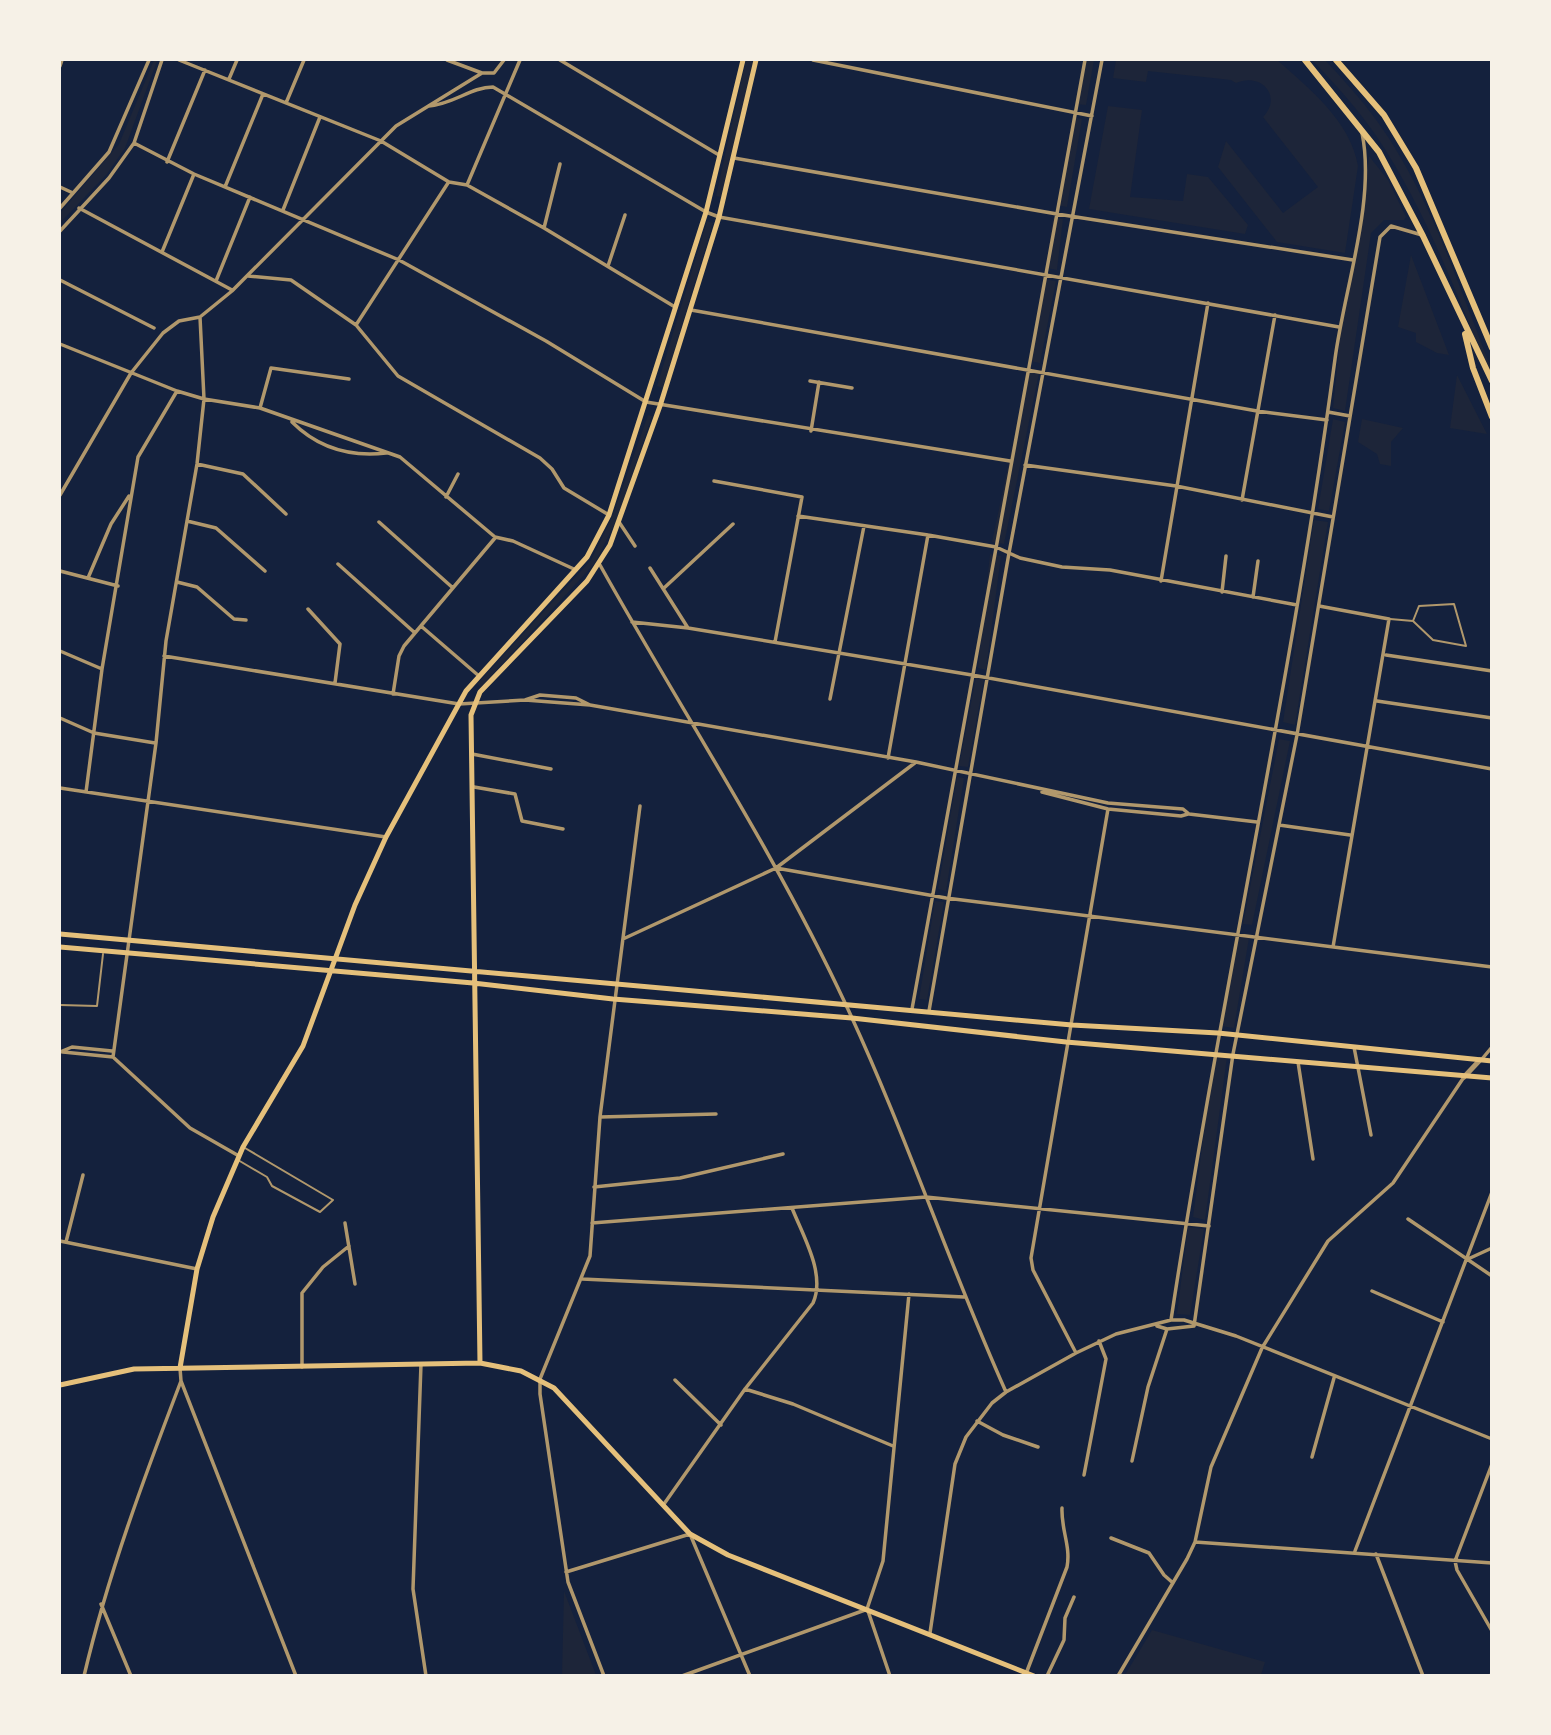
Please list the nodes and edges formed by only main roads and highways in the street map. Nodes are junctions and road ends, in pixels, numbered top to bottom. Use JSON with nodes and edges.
{"nodes":[{"id":1,"x":743,"y":60,"type":"edge"},
{"id":2,"x":756,"y":60,"type":"edge"},
{"id":3,"x":1305,"y":60,"type":"edge"},
{"id":4,"x":1336,"y":60,"type":"edge"},
{"id":5,"x":1481,"y":318,"type":"junction"},
{"id":6,"x":1463,"y":325,"type":"junction"},
{"id":7,"x":1492,"y":334,"type":"edge"},
{"id":8,"x":1492,"y":348,"type":"edge"},
{"id":9,"x":1492,"y":381,"type":"edge"},
{"id":10,"x":1492,"y":417,"type":"edge"},
{"id":11,"x":60,"y":934,"type":"edge"},
{"id":12,"x":60,"y":947,"type":"edge"},
{"id":13,"x":335,"y":958,"type":"junction"},
{"id":14,"x":474,"y":970,"type":"junction"},
{"id":15,"x":330,"y":971,"type":"junction"},
{"id":16,"x":473,"y":983,"type":"junction"},
{"id":17,"x":1492,"y":1061,"type":"edge"},
{"id":18,"x":1492,"y":1078,"type":"edge"},
{"id":19,"x":480,"y":1363,"type":"junction"},
{"id":20,"x":180,"y":1368,"type":"junction"},
{"id":21,"x":60,"y":1385,"type":"edge"},
{"id":22,"x":1034,"y":1675,"type":"edge"}],
"edges":[{"from":1,"to":13,"type":"main road"},
{"from":2,"to":14,"type":"main road"},
{"from":3,"to":6,"type":"highway"},
{"from":4,"to":5,"type":"highway"},
{"from":5,"to":7,"type":"highway"},
{"from":5,"to":8,"type":"highway"},
{"from":6,"to":9,"type":"highway"},
{"from":6,"to":10,"type":"highway"},
{"from":11,"to":13,"type":"main road"},
{"from":12,"to":15,"type":"main road"},
{"from":13,"to":14,"type":"main road"},
{"from":13,"to":15,"type":"main road"},
{"from":14,"to":16,"type":"main road"},
{"from":14,"to":17,"type":"main road"},
{"from":15,"to":16,"type":"main road"},
{"from":15,"to":20,"type":"main road"},
{"from":16,"to":18,"type":"main road"},
{"from":16,"to":19,"type":"main road"},
{"from":19,"to":20,"type":"main road"},
{"from":19,"to":22,"type":"main road"},
{"from":20,"to":21,"type":"main road"}]}
